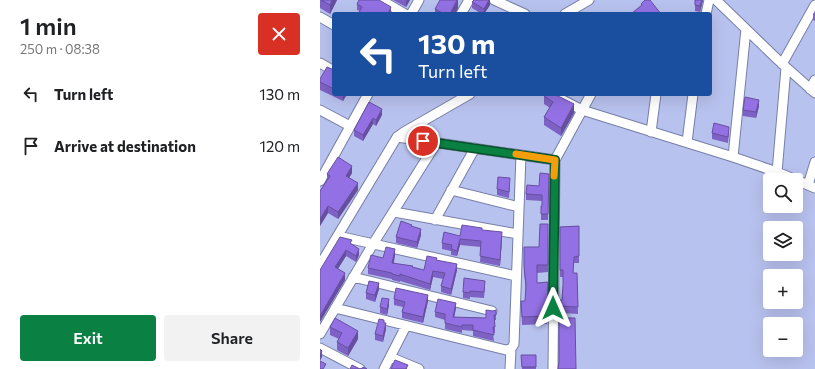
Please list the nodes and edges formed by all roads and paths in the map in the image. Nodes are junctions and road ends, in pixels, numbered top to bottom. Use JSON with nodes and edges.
{"nodes":[{"id":1,"x":381,"y":0,"type":"edge"},
{"id":2,"x":419,"y":0,"type":"edge"},
{"id":3,"x":469,"y":0,"type":"edge"},
{"id":4,"x":494,"y":0,"type":"edge"},
{"id":5,"x":589,"y":0,"type":"edge"},
{"id":6,"x":709,"y":0,"type":"edge"},
{"id":7,"x":716,"y":0,"type":"edge"},
{"id":8,"x":511,"y":4,"type":"edge"},
{"id":9,"x":815,"y":5,"type":"edge"},
{"id":10,"x":402,"y":12,"type":"edge"},
{"id":11,"x":412,"y":12,"type":"edge"},
{"id":12,"x":462,"y":12,"type":"edge"},
{"id":13,"x":522,"y":12,"type":"edge"},
{"id":14,"x":568,"y":12,"type":"edge"},
{"id":15,"x":706,"y":12,"type":"edge"},
{"id":16,"x":320,"y":17,"type":"edge"},
{"id":17,"x":332,"y":24,"type":"edge"},
{"id":18,"x":746,"y":29,"type":"junction"},
{"id":19,"x":320,"y":63,"type":"edge"},
{"id":20,"x":784,"y":66,"type":"junction"},
{"id":21,"x":332,"y":70,"type":"edge"},
{"id":22,"x":815,"y":80,"type":"edge"},
{"id":23,"x":812,"y":91,"type":"edge"},
{"id":24,"x":367,"y":96,"type":"edge"},
{"id":25,"x":464,"y":96,"type":"edge"},
{"id":26,"x":555,"y":96,"type":"edge"},
{"id":27,"x":590,"y":96,"type":"edge"},
{"id":28,"x":656,"y":96,"type":"edge"},
{"id":29,"x":693,"y":96,"type":"edge"},
{"id":30,"x":320,"y":110,"type":"edge"},
{"id":31,"x":582,"y":110,"type":"junction"},
{"id":32,"x":350,"y":126,"type":"junction"},
{"id":33,"x":651,"y":132,"type":"junction"},
{"id":34,"x":397,"y":138,"type":"junction"},
{"id":35,"x":436,"y":142,"type":"junction"},
{"id":36,"x":687,"y":142,"type":"junction"},
{"id":37,"x":475,"y":148,"type":"junction"},
{"id":38,"x":521,"y":154,"type":"junction"},
{"id":39,"x":733,"y":157,"type":"junction"},
{"id":40,"x":555,"y":160,"type":"junction"},
{"id":41,"x":815,"y":162,"type":"edge"},
{"id":42,"x":776,"y":172,"type":"junction"},
{"id":43,"x":320,"y":181,"type":"edge"},
{"id":44,"x":811,"y":187,"type":"edge"},
{"id":45,"x":452,"y":190,"type":"junction"},
{"id":46,"x":519,"y":206,"type":"junction"},
{"id":47,"x":394,"y":212,"type":"junction"},
{"id":48,"x":435,"y":220,"type":"junction"},
{"id":49,"x":518,"y":234,"type":"junction"},
{"id":50,"x":338,"y":236,"type":"junction"},
{"id":51,"x":373,"y":244,"type":"junction"},
{"id":52,"x":320,"y":265,"type":"edge"},
{"id":53,"x":516,"y":276,"type":"junction"},
{"id":54,"x":353,"y":277,"type":"junction"},
{"id":55,"x":335,"y":308,"type":"junction"},
{"id":56,"x":492,"y":311,"type":"edge"},
{"id":57,"x":406,"y":326,"type":"junction"},
{"id":58,"x":320,"y":334,"type":"edge"},
{"id":59,"x":320,"y":348,"type":"edge"},
{"id":60,"x":511,"y":349,"type":"junction"},
{"id":61,"x":390,"y":357,"type":"junction"},
{"id":62,"x":346,"y":366,"type":"edge"},
{"id":63,"x":360,"y":369,"type":"edge"},
{"id":64,"x":384,"y":369,"type":"edge"},
{"id":65,"x":419,"y":369,"type":"edge"},
{"id":66,"x":510,"y":369,"type":"edge"},
{"id":67,"x":553,"y":369,"type":"edge"}],
"edges":[{"from":1,"to":10,"type":"street"},
{"from":2,"to":11,"type":"street"},
{"from":3,"to":12,"type":"street"},
{"from":4,"to":8,"type":"street"},
{"from":5,"to":14,"type":"street"},
{"from":6,"to":15,"type":"street"},
{"from":7,"to":18,"type":"street"},
{"from":8,"to":13,"type":"street"},
{"from":9,"to":20,"type":"street"},
{"from":16,"to":17,"type":"street"},
{"from":18,"to":20,"type":"street"},
{"from":18,"to":39,"type":"street"},
{"from":19,"to":21,"type":"street"},
{"from":20,"to":23,"type":"street"},
{"from":20,"to":42,"type":"street"},
{"from":22,"to":23,"type":"street"},
{"from":24,"to":32,"type":"street"},
{"from":25,"to":34,"type":"street"},
{"from":26,"to":31,"type":"street"},
{"from":27,"to":31,"type":"street"},
{"from":28,"to":33,"type":"street"},
{"from":29,"to":36,"type":"street"},
{"from":30,"to":32,"type":"street"},
{"from":31,"to":33,"type":"street"},
{"from":31,"to":40,"type":"street"},
{"from":32,"to":43,"type":"street"},
{"from":33,"to":36,"type":"street"},
{"from":34,"to":35,"type":"street"},
{"from":34,"to":50,"type":"street"},
{"from":35,"to":37,"type":"street"},
{"from":35,"to":47,"type":"street"},
{"from":36,"to":39,"type":"street"},
{"from":37,"to":38,"type":"street"},
{"from":37,"to":45,"type":"street"},
{"from":38,"to":40,"type":"street"},
{"from":38,"to":46,"type":"street"},
{"from":39,"to":42,"type":"street"},
{"from":40,"to":67,"type":"street"},
{"from":41,"to":44,"type":"street"},
{"from":42,"to":44,"type":"street"},
{"from":45,"to":46,"type":"street"},
{"from":45,"to":48,"type":"street"},
{"from":46,"to":49,"type":"street"},
{"from":47,"to":48,"type":"street"},
{"from":47,"to":51,"type":"street"},
{"from":48,"to":49,"type":"street"},
{"from":49,"to":53,"type":"street"},
{"from":50,"to":51,"type":"street"},
{"from":50,"to":52,"type":"street"},
{"from":51,"to":53,"type":"street"},
{"from":51,"to":54,"type":"street"},
{"from":53,"to":60,"type":"street"},
{"from":54,"to":55,"type":"street"},
{"from":54,"to":56,"type":"street"},
{"from":55,"to":57,"type":"street"},
{"from":55,"to":58,"type":"street"},
{"from":57,"to":60,"type":"street"},
{"from":57,"to":61,"type":"street"},
{"from":59,"to":62,"type":"street"},
{"from":60,"to":66,"type":"street"},
{"from":61,"to":64,"type":"street"},
{"from":61,"to":65,"type":"street"},
{"from":62,"to":63,"type":"street"}]}
